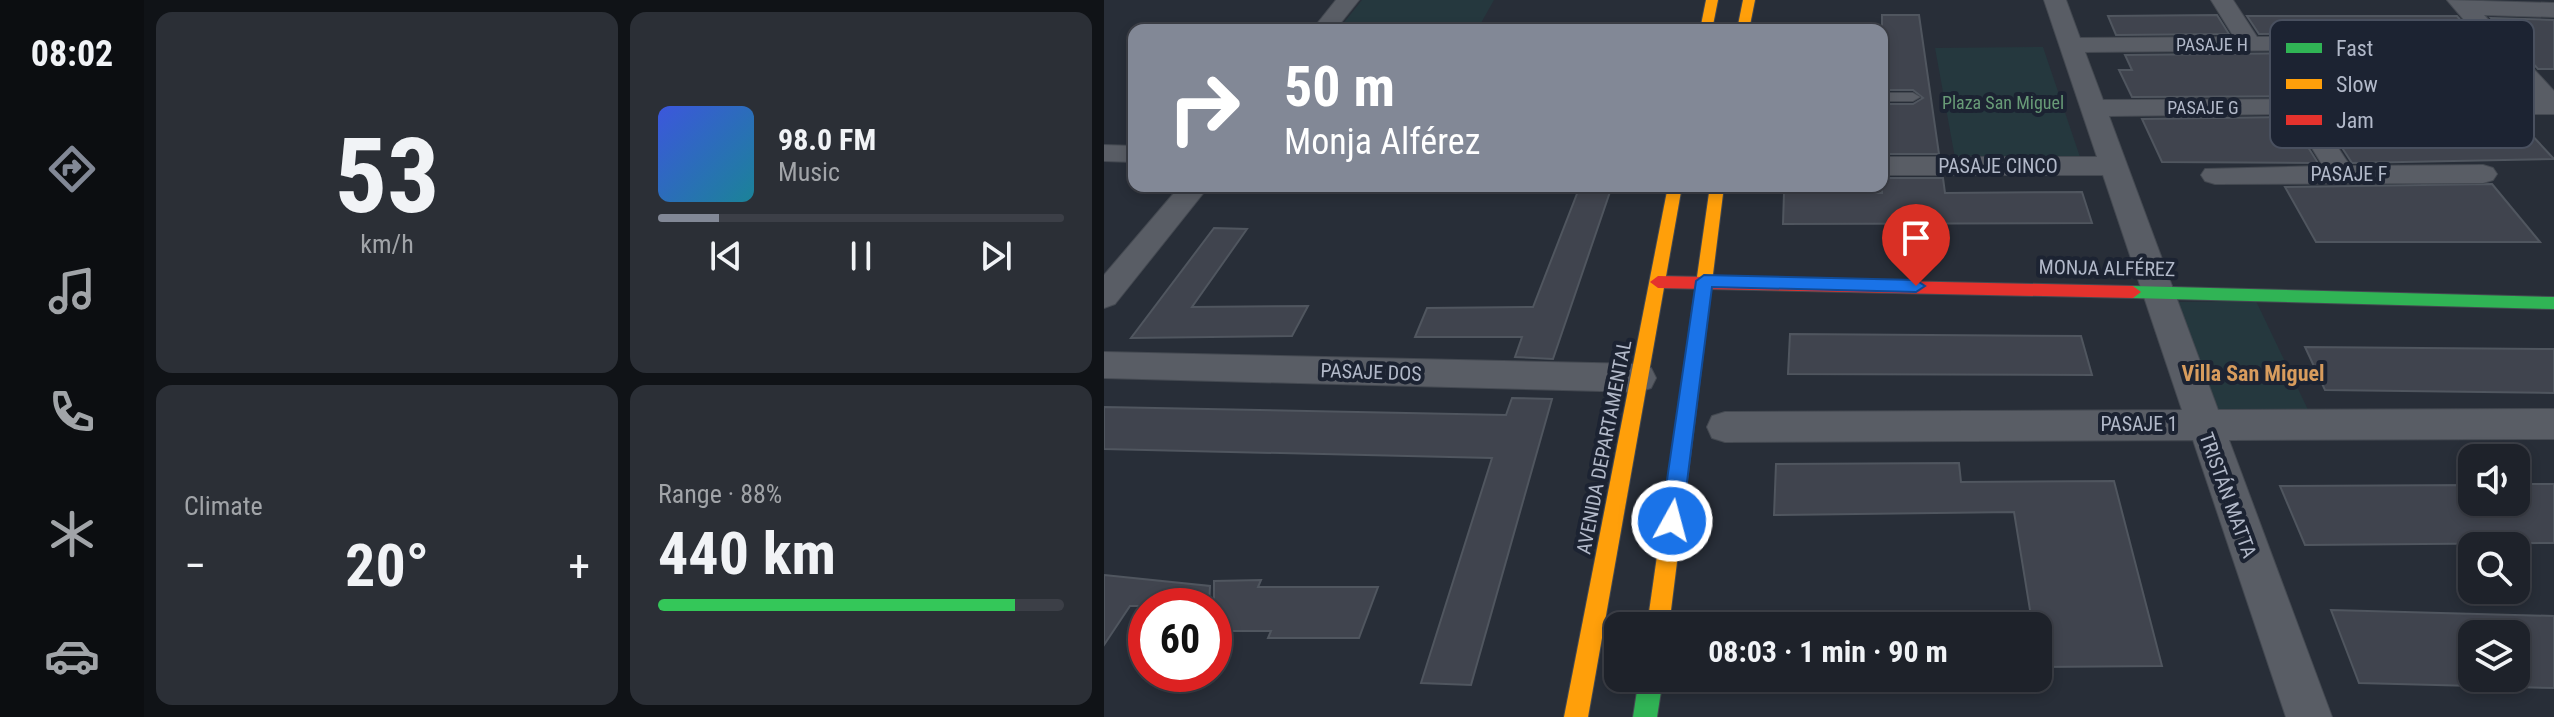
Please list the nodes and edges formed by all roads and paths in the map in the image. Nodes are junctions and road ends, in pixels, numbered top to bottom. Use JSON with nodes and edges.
{"nodes":[{"id":1,"x":1348,"y":0,"type":"edge"},
{"id":2,"x":1712,"y":0,"type":"edge"},
{"id":3,"x":1749,"y":0,"type":"edge"},
{"id":4,"x":2055,"y":0,"type":"edge"},
{"id":5,"x":2222,"y":0,"type":"edge"},
{"id":6,"x":2461,"y":4,"type":"edge"},
{"id":7,"x":2554,"y":10,"type":"edge"},
{"id":8,"x":2476,"y":20,"type":"edge"},
{"id":9,"x":1328,"y":24,"type":"edge"},
{"id":10,"x":1707,"y":24,"type":"edge"},
{"id":11,"x":1744,"y":24,"type":"edge"},
{"id":12,"x":2250,"y":44,"type":"junction"},
{"id":13,"x":2270,"y":44,"type":"edge"},
{"id":14,"x":2071,"y":45,"type":"junction"},
{"id":15,"x":2542,"y":79,"type":"edge"},
{"id":16,"x":1888,"y":97,"type":"edge"},
{"id":17,"x":1913,"y":97,"type":"dead end"},
{"id":18,"x":2534,"y":105,"type":"edge"},
{"id":19,"x":2554,"y":105,"type":"edge"},
{"id":20,"x":2270,"y":106,"type":"edge"},
{"id":21,"x":2094,"y":108,"type":"junction"},
{"id":22,"x":2325,"y":148,"type":"edge"},
{"id":23,"x":1104,"y":153,"type":"edge"},
{"id":24,"x":1128,"y":154,"type":"edge"},
{"id":25,"x":1888,"y":166,"type":"edge"},
{"id":26,"x":2113,"y":166,"type":"junction"},
{"id":27,"x":2342,"y":174,"type":"junction"},
{"id":28,"x":2483,"y":174,"type":"dead end"},
{"id":29,"x":2215,"y":175,"type":"dead end"},
{"id":30,"x":1190,"y":192,"type":"edge"},
{"id":31,"x":1674,"y":192,"type":"edge"},
{"id":32,"x":1716,"y":192,"type":"edge"},
{"id":33,"x":1704,"y":281,"type":"junction"},
{"id":34,"x":1658,"y":282,"type":"junction"},
{"id":35,"x":2157,"y":292,"type":"junction"},
{"id":36,"x":1104,"y":296,"type":"edge"},
{"id":37,"x":2554,"y":303,"type":"edge"},
{"id":38,"x":1104,"y":365,"type":"edge"},
{"id":39,"x":1639,"y":378,"type":"junction"},
{"id":40,"x":2203,"y":424,"type":"junction"},
{"id":41,"x":2554,"y":424,"type":"edge"},
{"id":42,"x":1725,"y":427,"type":"dead end"},
{"id":43,"x":1660,"y":612,"type":"edge"},
{"id":44,"x":1649,"y":692,"type":"edge"},
{"id":45,"x":1576,"y":717,"type":"edge"},
{"id":46,"x":1645,"y":717,"type":"edge"},
{"id":47,"x":2309,"y":717,"type":"edge"}],
"edges":[{"from":1,"to":9,"type":"street"},
{"from":2,"to":10,"type":"main road"},
{"from":3,"to":11,"type":"main road"},
{"from":4,"to":14,"type":"street","name":"TRISTÁN MATTA"},
{"from":5,"to":12,"type":"street"},
{"from":6,"to":7,"type":"street"},
{"from":6,"to":8,"type":"street"},
{"from":12,"to":13,"type":"street","name":"PASAJE H"},
{"from":12,"to":14,"type":"street","name":"PASAJE H"},
{"from":14,"to":21,"type":"street","name":"TRISTÁN MATTA"},
{"from":15,"to":19,"type":"street"},
{"from":16,"to":17,"type":"lane"},
{"from":18,"to":19,"type":"street","name":"PASAJE G"},
{"from":20,"to":21,"type":"street","name":"PASAJE G"},
{"from":21,"to":26,"type":"street","name":"TRISTÁN MATTA"},
{"from":22,"to":27,"type":"street"},
{"from":23,"to":24,"type":"street"},
{"from":25,"to":26,"type":"street","name":"PASAJE CINCO"},
{"from":26,"to":35,"type":"street","name":"TRISTÁN MATTA"},
{"from":27,"to":28,"type":"street","name":"PASAJE F"},
{"from":27,"to":29,"type":"street","name":"PASAJE F"},
{"from":30,"to":36,"type":"street"},
{"from":31,"to":34,"type":"main road","name":"AVENIDA DEPARTAMENTAL"},
{"from":32,"to":33,"type":"main road"},
{"from":33,"to":34,"type":"main road","name":"MONJA ALFÉREZ"},
{"from":33,"to":35,"type":"main road","name":"MONJA ALFÉREZ"},
{"from":33,"to":43,"type":"main road"},
{"from":34,"to":39,"type":"main road","name":"AVENIDA DEPARTAMENTAL"},
{"from":35,"to":37,"type":"main road","name":"MONJA ALFÉREZ"},
{"from":35,"to":40,"type":"street","name":"TRISTÁN MATTA"},
{"from":38,"to":39,"type":"street","name":"PASAJE DOS"},
{"from":39,"to":45,"type":"main road","name":"AVENIDA DEPARTAMENTAL"},
{"from":40,"to":41,"type":"street","name":"PASAJE 1"},
{"from":40,"to":42,"type":"street","name":"PASAJE 1"},
{"from":40,"to":47,"type":"street","name":"TRISTÁN MATTA"},
{"from":44,"to":46,"type":"main road"}]}
